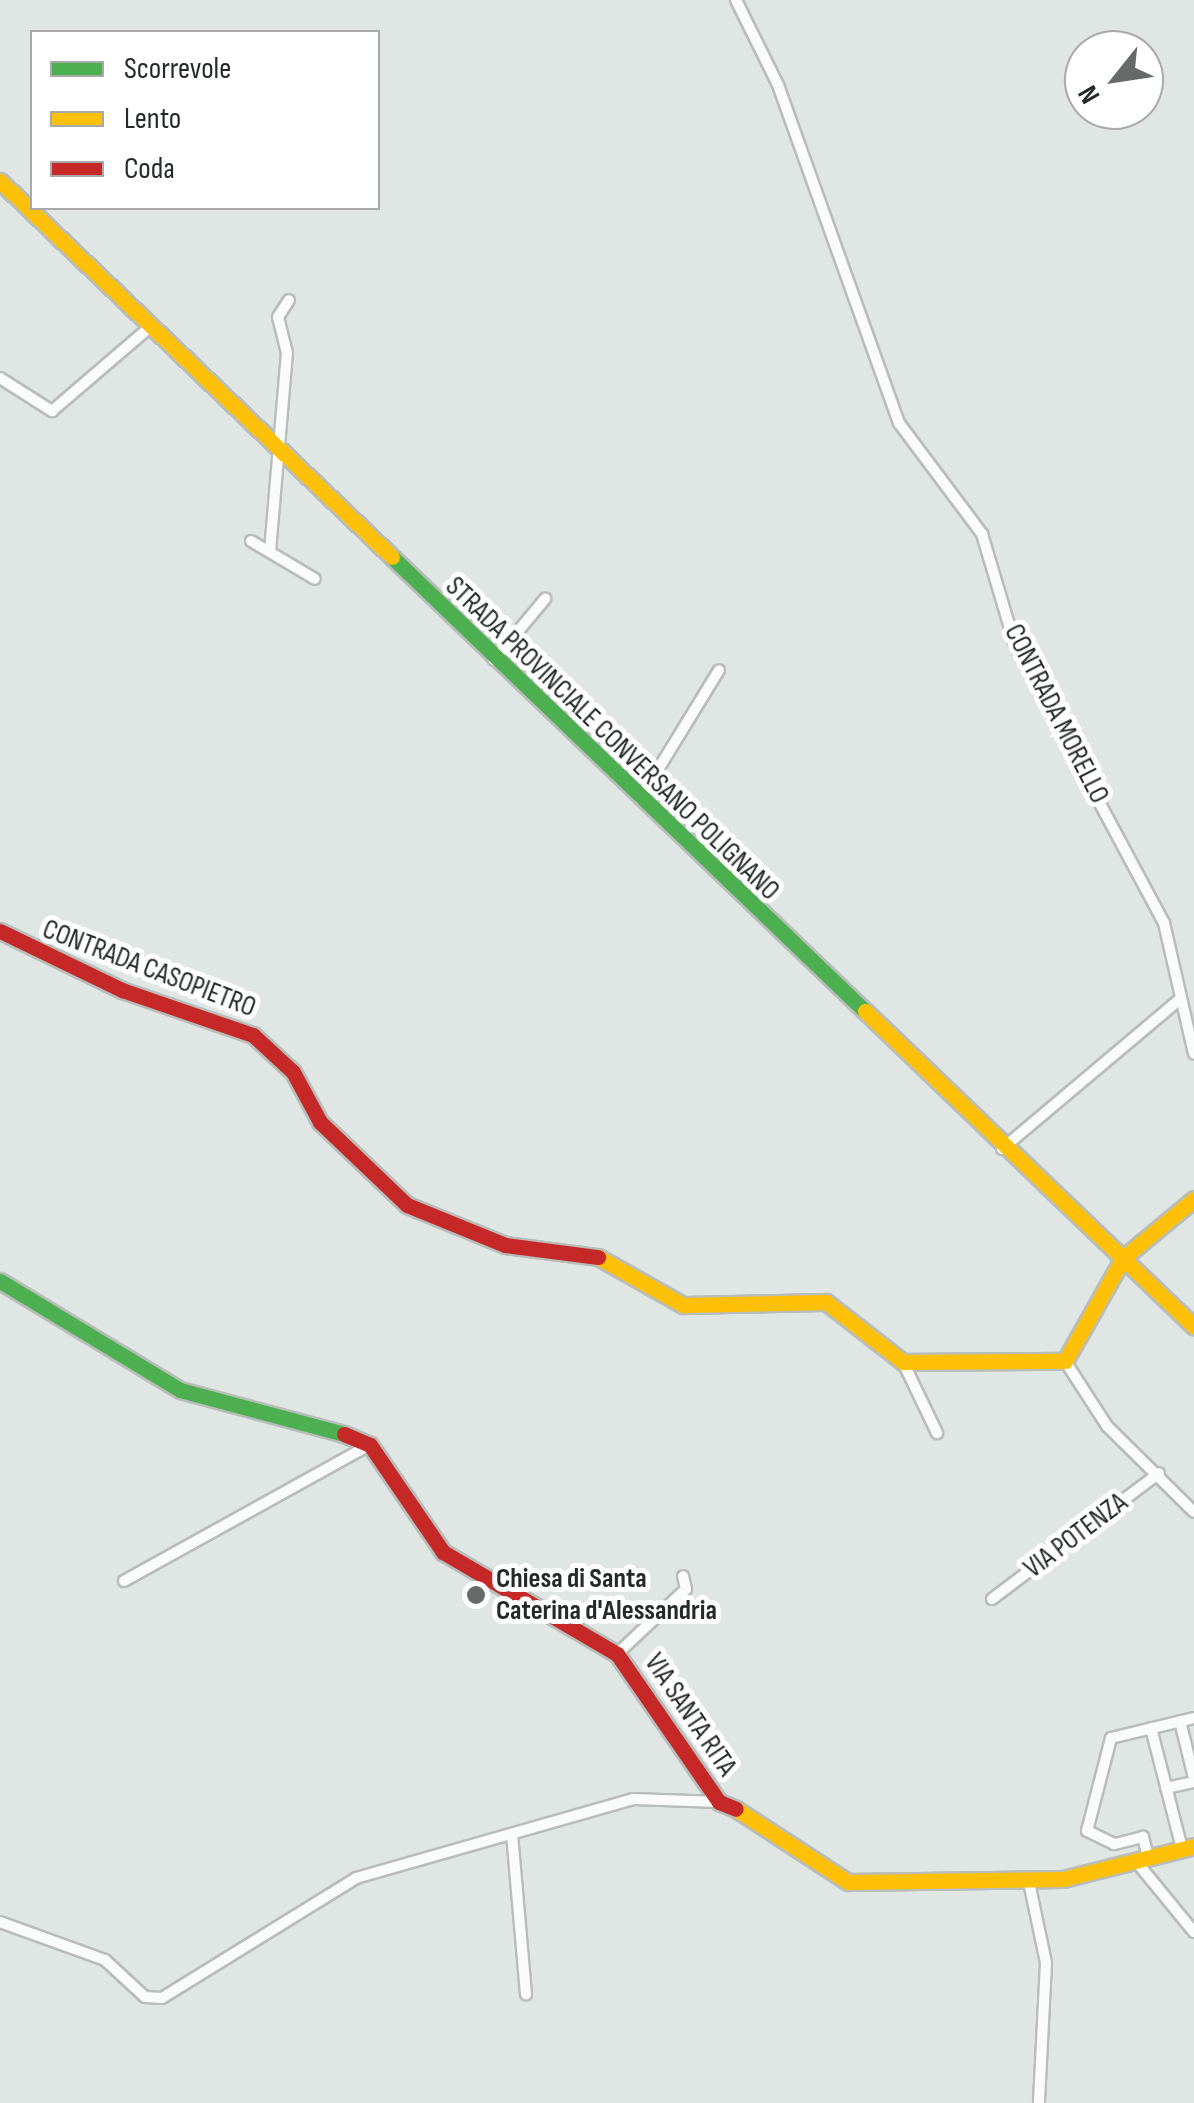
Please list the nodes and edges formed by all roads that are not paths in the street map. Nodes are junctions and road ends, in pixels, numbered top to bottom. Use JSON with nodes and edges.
{"nodes":[{"id":1,"x":736,"y":0,"type":"edge"},
{"id":2,"x":0,"y":181,"type":"edge"},
{"id":3,"x":30,"y":210,"type":"edge"},
{"id":4,"x":30,"y":210,"type":"edge"},
{"id":5,"x":289,"y":300,"type":"dead end"},
{"id":6,"x":151,"y":326,"type":"junction"},
{"id":7,"x":0,"y":378,"type":"edge"},
{"id":8,"x":278,"y":449,"type":"junction"},
{"id":9,"x":252,"y":541,"type":"dead end"},
{"id":10,"x":270,"y":551,"type":"junction"},
{"id":11,"x":315,"y":579,"type":"dead end"},
{"id":12,"x":545,"y":600,"type":"dead end"},
{"id":13,"x":494,"y":660,"type":"junction"},
{"id":14,"x":719,"y":670,"type":"dead end"},
{"id":15,"x":640,"y":799,"type":"junction"},
{"id":16,"x":0,"y":931,"type":"edge"},
{"id":17,"x":1180,"y":999,"type":"junction"},
{"id":18,"x":1194,"y":1054,"type":"edge"},
{"id":19,"x":1002,"y":1150,"type":"junction"},
{"id":20,"x":1194,"y":1199,"type":"edge"},
{"id":21,"x":1123,"y":1258,"type":"junction"},
{"id":22,"x":0,"y":1282,"type":"edge"},
{"id":23,"x":1194,"y":1327,"type":"edge"},
{"id":24,"x":902,"y":1362,"type":"junction"},
{"id":25,"x":1065,"y":1362,"type":"junction"},
{"id":26,"x":937,"y":1434,"type":"dead end"},
{"id":27,"x":370,"y":1445,"type":"junction"},
{"id":28,"x":1160,"y":1473,"type":"junction"},
{"id":29,"x":1194,"y":1484,"type":"edge"},
{"id":30,"x":1183,"y":1494,"type":"junction"},
{"id":31,"x":1194,"y":1512,"type":"edge"},
{"id":32,"x":683,"y":1576,"type":"dead end"},
{"id":33,"x":124,"y":1581,"type":"dead end"},
{"id":34,"x":992,"y":1599,"type":"dead end"},
{"id":35,"x":617,"y":1654,"type":"junction"},
{"id":36,"x":1194,"y":1718,"type":"edge"},
{"id":37,"x":1180,"y":1721,"type":"junction"},
{"id":38,"x":1151,"y":1728,"type":"junction"},
{"id":39,"x":1194,"y":1780,"type":"edge"},
{"id":40,"x":1166,"y":1788,"type":"junction"},
{"id":41,"x":718,"y":1802,"type":"junction"},
{"id":42,"x":512,"y":1834,"type":"junction"},
{"id":43,"x":1188,"y":1847,"type":"edge"},
{"id":44,"x":1142,"y":1858,"type":"junction"},
{"id":45,"x":1029,"y":1882,"type":"junction"},
{"id":46,"x":0,"y":1922,"type":"edge"},
{"id":47,"x":1194,"y":1932,"type":"edge"},
{"id":48,"x":526,"y":1994,"type":"dead end"},
{"id":49,"x":1039,"y":2103,"type":"edge"}],
"edges":[{"from":1,"to":17,"type":"street","name":"CONTRADA MORELLO"},
{"from":2,"to":3,"type":"street","name":"STRADA PROVINCIALE CONVERSANO POLIGNANO"},
{"from":4,"to":6,"type":"street","name":"STRADA PROVINCIALE CONVERSANO POLIGNANO"},
{"from":5,"to":8,"type":"street"},
{"from":6,"to":7,"type":"street"},
{"from":6,"to":8,"type":"street","name":"STRADA PROVINCIALE CONVERSANO POLIGNANO"},
{"from":8,"to":10,"type":"street"},
{"from":8,"to":13,"type":"street","name":"STRADA PROVINCIALE CONVERSANO POLIGNANO"},
{"from":9,"to":10,"type":"street"},
{"from":10,"to":11,"type":"street"},
{"from":12,"to":13,"type":"street"},
{"from":13,"to":15,"type":"street","name":"STRADA PROVINCIALE CONVERSANO POLIGNANO"},
{"from":14,"to":15,"type":"street"},
{"from":15,"to":19,"type":"street","name":"STRADA PROVINCIALE CONVERSANO POLIGNANO"},
{"from":16,"to":24,"type":"street","name":"CONTRADA CASOPIETRO"},
{"from":17,"to":18,"type":"street","name":"CONTRADA MORELLO"},
{"from":17,"to":19,"type":"street"},
{"from":19,"to":21,"type":"street","name":"STRADA PROVINCIALE CONVERSANO POLIGNANO"},
{"from":20,"to":21,"type":"street"},
{"from":21,"to":23,"type":"street","name":"STRADA PROVINCIALE CONVERSANO POLIGNANO"},
{"from":21,"to":25,"type":"street"},
{"from":22,"to":27,"type":"street"},
{"from":24,"to":25,"type":"street"},
{"from":24,"to":26,"type":"street"},
{"from":25,"to":28,"type":"street"},
{"from":27,"to":33,"type":"street"},
{"from":27,"to":35,"type":"street","name":"VIA SANTA RITA"},
{"from":28,"to":30,"type":"street"},
{"from":28,"to":34,"type":"street","name":"VIA POTENZA"},
{"from":29,"to":30,"type":"street"},
{"from":30,"to":31,"type":"street"},
{"from":32,"to":35,"type":"street"},
{"from":35,"to":41,"type":"street","name":"VIA SANTA RITA"},
{"from":36,"to":37,"type":"street"},
{"from":37,"to":38,"type":"street"},
{"from":37,"to":39,"type":"street"},
{"from":38,"to":40,"type":"street"},
{"from":38,"to":44,"type":"street"},
{"from":39,"to":40,"type":"street"},
{"from":40,"to":43,"type":"street"},
{"from":41,"to":42,"type":"street"},
{"from":41,"to":45,"type":"street","name":"VIA SANTA RITA"},
{"from":42,"to":46,"type":"street"},
{"from":42,"to":48,"type":"street"},
{"from":43,"to":44,"type":"street","name":"VIA SANTA RITA"},
{"from":44,"to":45,"type":"street","name":"VIA SANTA RITA"},
{"from":44,"to":47,"type":"street"},
{"from":45,"to":49,"type":"street"}]}
